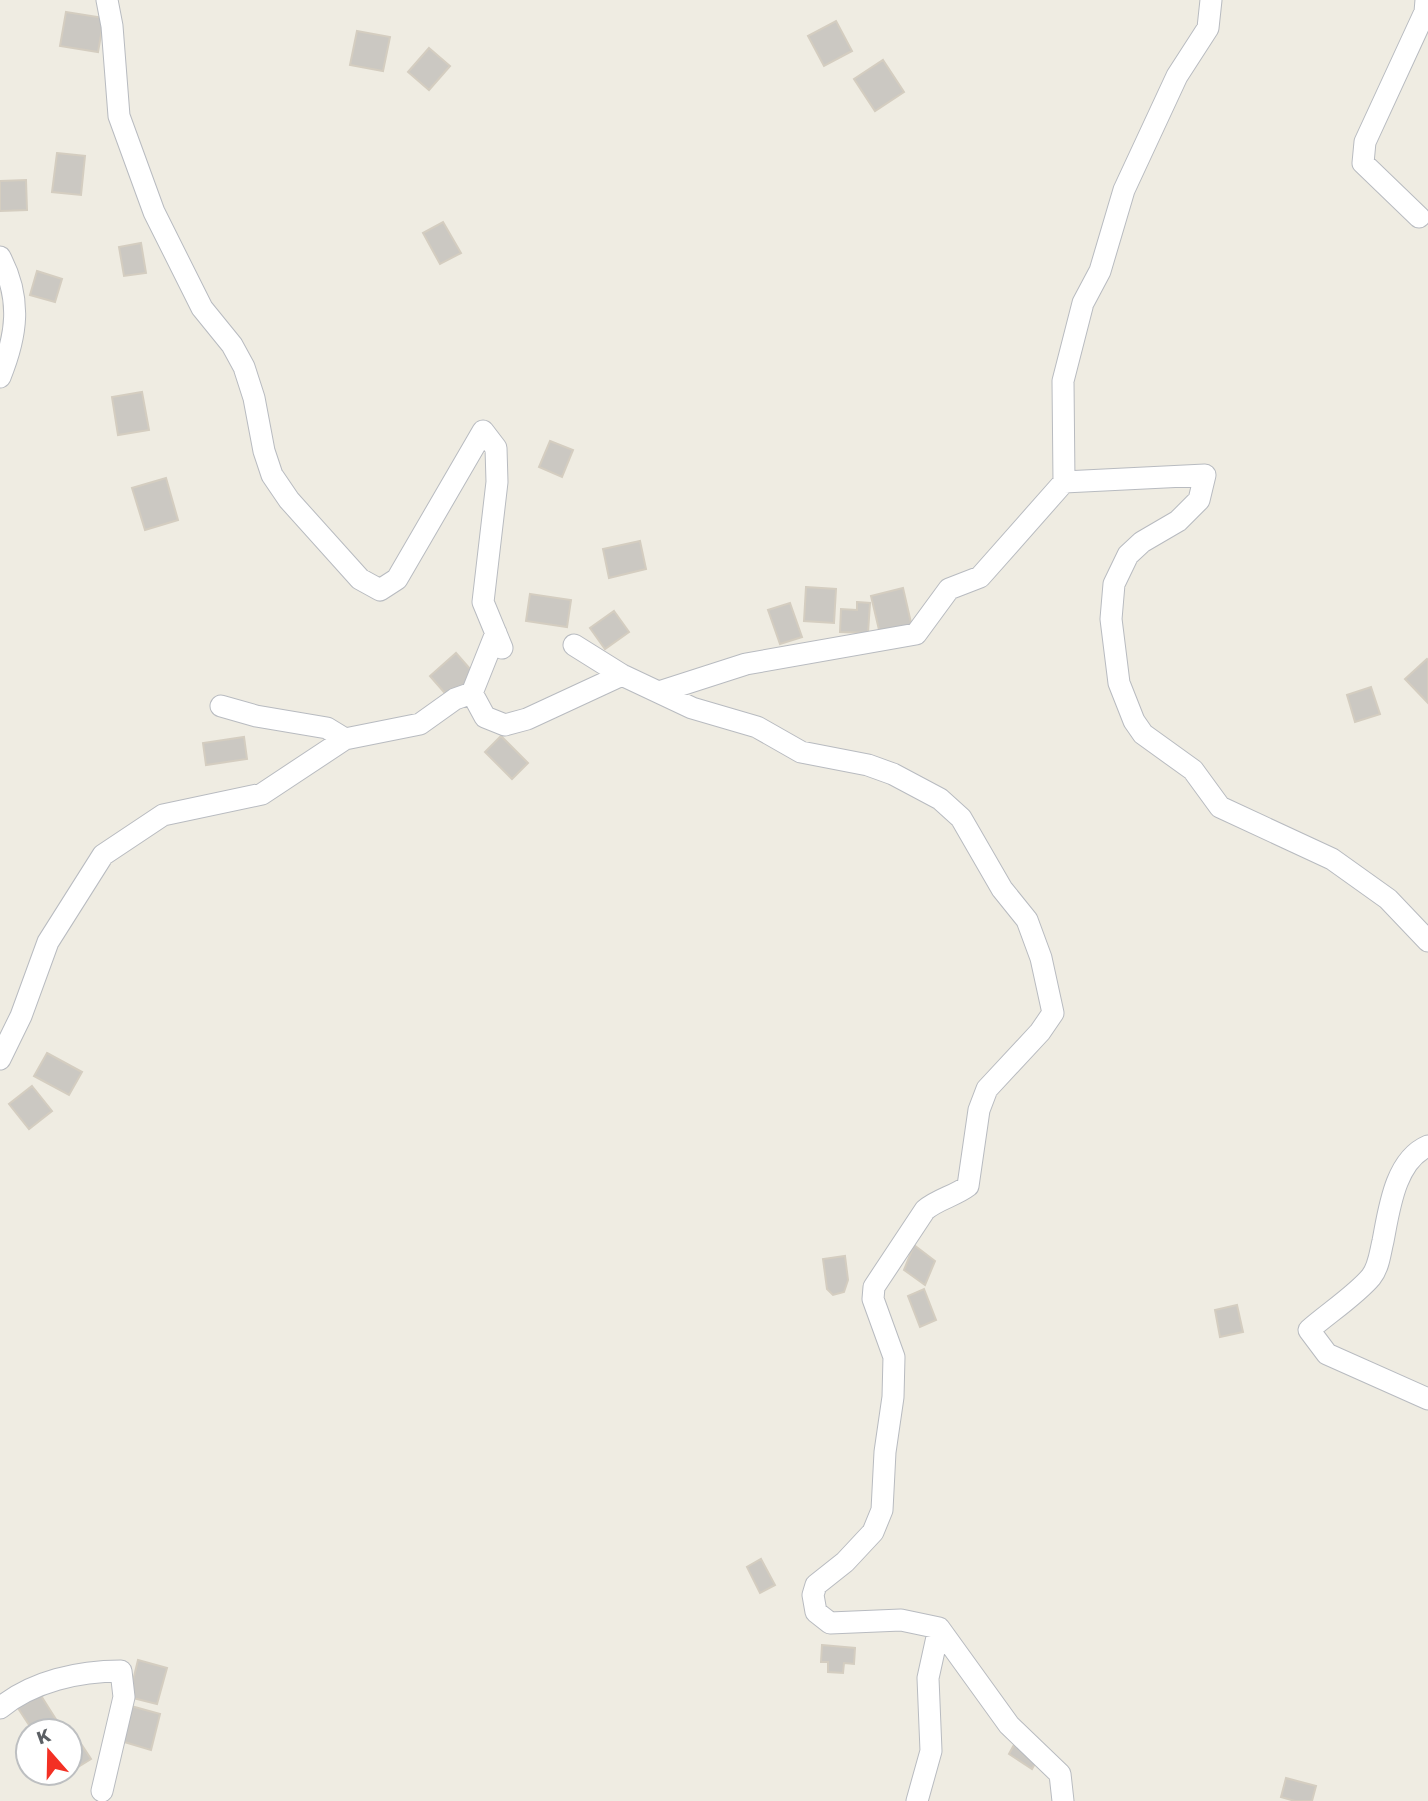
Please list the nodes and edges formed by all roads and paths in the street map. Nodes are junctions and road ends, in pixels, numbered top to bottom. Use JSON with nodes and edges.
{"nodes":[{"id":1,"x":107,"y":0,"type":"edge"},
{"id":2,"x":1211,"y":0,"type":"edge"},
{"id":3,"x":1426,"y":0,"type":"edge"},
{"id":4,"x":1419,"y":217,"type":"dead end"},
{"id":5,"x":0,"y":257,"type":"edge"},
{"id":6,"x":0,"y":377,"type":"edge"},
{"id":7,"x":1064,"y":482,"type":"junction"},
{"id":8,"x":574,"y":645,"type":"dead end"},
{"id":9,"x":622,"y":675,"type":"junction"},
{"id":10,"x":659,"y":692,"type":"junction"},
{"id":11,"x":472,"y":693,"type":"junction"},
{"id":12,"x":221,"y":706,"type":"dead end"},
{"id":13,"x":345,"y":739,"type":"junction"},
{"id":14,"x":1428,"y":941,"type":"edge"},
{"id":15,"x":0,"y":1059,"type":"edge"},
{"id":16,"x":1428,"y":1146,"type":"edge"},
{"id":17,"x":1428,"y":1399,"type":"edge"},
{"id":18,"x":939,"y":1628,"type":"junction"},
{"id":19,"x":0,"y":1708,"type":"edge"},
{"id":20,"x":102,"y":1791,"type":"dead end"},
{"id":21,"x":917,"y":1801,"type":"edge"},
{"id":22,"x":1063,"y":1801,"type":"edge"}],
"edges":[{"from":1,"to":11,"type":"street"},
{"from":2,"to":7,"type":"street"},
{"from":3,"to":4,"type":"street"},
{"from":5,"to":6,"type":"street"},
{"from":7,"to":10,"type":"street"},
{"from":7,"to":14,"type":"street"},
{"from":8,"to":9,"type":"street"},
{"from":9,"to":10,"type":"street"},
{"from":9,"to":11,"type":"street"},
{"from":10,"to":18,"type":"street"},
{"from":11,"to":13,"type":"street"},
{"from":12,"to":13,"type":"street"},
{"from":13,"to":15,"type":"street"},
{"from":16,"to":17,"type":"street"},
{"from":18,"to":21,"type":"street"},
{"from":18,"to":22,"type":"street"},
{"from":19,"to":20,"type":"street"}]}
